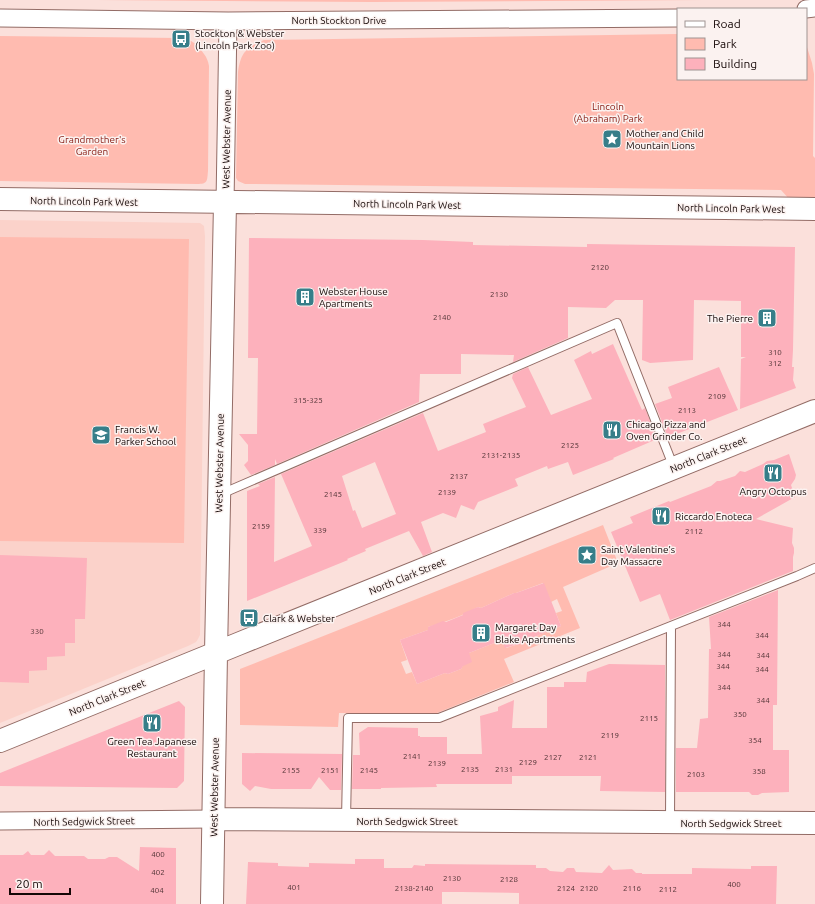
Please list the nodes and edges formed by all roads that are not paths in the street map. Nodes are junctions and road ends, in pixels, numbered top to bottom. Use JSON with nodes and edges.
{"nodes":[{"id":1,"x":0,"y":18,"type":"edge"},
{"id":2,"x":677,"y":18,"type":"edge"},
{"id":3,"x":228,"y":21,"type":"junction"},
{"id":4,"x":0,"y":199,"type":"edge"},
{"id":5,"x":225,"y":202,"type":"junction"},
{"id":6,"x":815,"y":209,"type":"edge"},
{"id":7,"x":815,"y":411,"type":"edge"},
{"id":8,"x":674,"y":468,"type":"junction"},
{"id":9,"x":219,"y":495,"type":"junction"},
{"id":10,"x":815,"y":568,"type":"edge"},
{"id":11,"x":671,"y":626,"type":"junction"},
{"id":12,"x":216,"y":653,"type":"junction"},
{"id":13,"x":0,"y":742,"type":"edge"},
{"id":14,"x":214,"y":819,"type":"junction"},
{"id":15,"x":346,"y":820,"type":"junction"},
{"id":16,"x":0,"y":821,"type":"edge"},
{"id":17,"x":670,"y":822,"type":"junction"},
{"id":18,"x":815,"y":823,"type":"edge"},
{"id":19,"x":212,"y":904,"type":"edge"}],
"edges":[{"from":1,"to":3,"type":"street","name":"North Stockton Drive"},
{"from":2,"to":3,"type":"street","name":"North Stockton Drive"},
{"from":3,"to":5,"type":"street","name":"West Webster Avenue"},
{"from":4,"to":5,"type":"street","name":"North Lincoln Park West"},
{"from":5,"to":6,"type":"street","name":"North Lincoln Park West"},
{"from":5,"to":9,"type":"street","name":"West Webster Avenue"},
{"from":7,"to":8,"type":"street","name":"North Clark Street"},
{"from":8,"to":9,"type":"lane"},
{"from":8,"to":12,"type":"street","name":"North Clark Street"},
{"from":9,"to":12,"type":"street","name":"West Webster Avenue"},
{"from":10,"to":11,"type":"lane"},
{"from":11,"to":15,"type":"lane"},
{"from":11,"to":17,"type":"lane"},
{"from":12,"to":13,"type":"street","name":"North Clark Street"},
{"from":12,"to":14,"type":"street","name":"West Webster Avenue"},
{"from":14,"to":15,"type":"street","name":"North Sedgwick Street"},
{"from":14,"to":16,"type":"street","name":"North Sedgwick Street"},
{"from":14,"to":19,"type":"street","name":"West Webster Avenue"},
{"from":15,"to":17,"type":"street","name":"North Sedgwick Street"},
{"from":17,"to":18,"type":"street","name":"North Sedgwick Street"}]}
